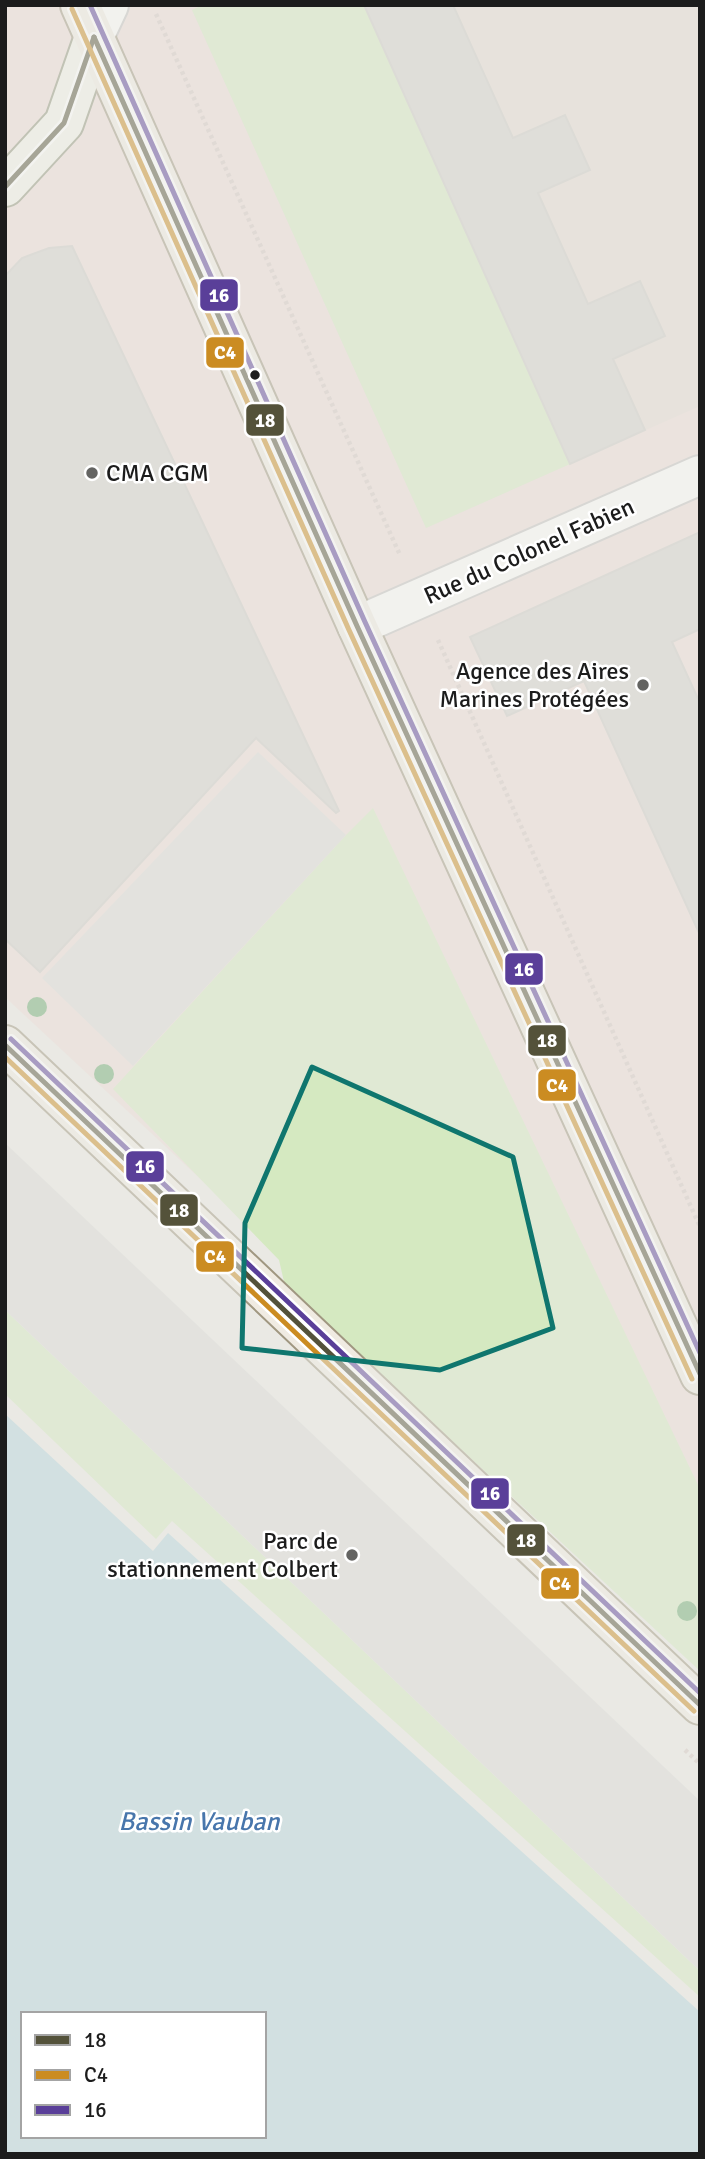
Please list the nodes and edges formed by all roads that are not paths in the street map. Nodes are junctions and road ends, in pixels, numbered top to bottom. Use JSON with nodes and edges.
{"nodes":[{"id":1,"x":94,"y":16,"type":"edge"},
{"id":2,"x":5,"y":187,"type":"edge"},
{"id":3,"x":700,"y":475,"type":"edge"},
{"id":4,"x":357,"y":626,"type":"junction"},
{"id":5,"x":5,"y":1045,"type":"edge"},
{"id":6,"x":700,"y":1375,"type":"edge"},
{"id":7,"x":700,"y":1705,"type":"edge"}],
"edges":[{"from":1,"to":2,"type":"main road"},
{"from":1,"to":4,"type":"main road"},
{"from":3,"to":4,"type":"street","name":"Rue du Colonel Fabien"},
{"from":4,"to":6,"type":"main road"},
{"from":5,"to":7,"type":"main road"}]}
